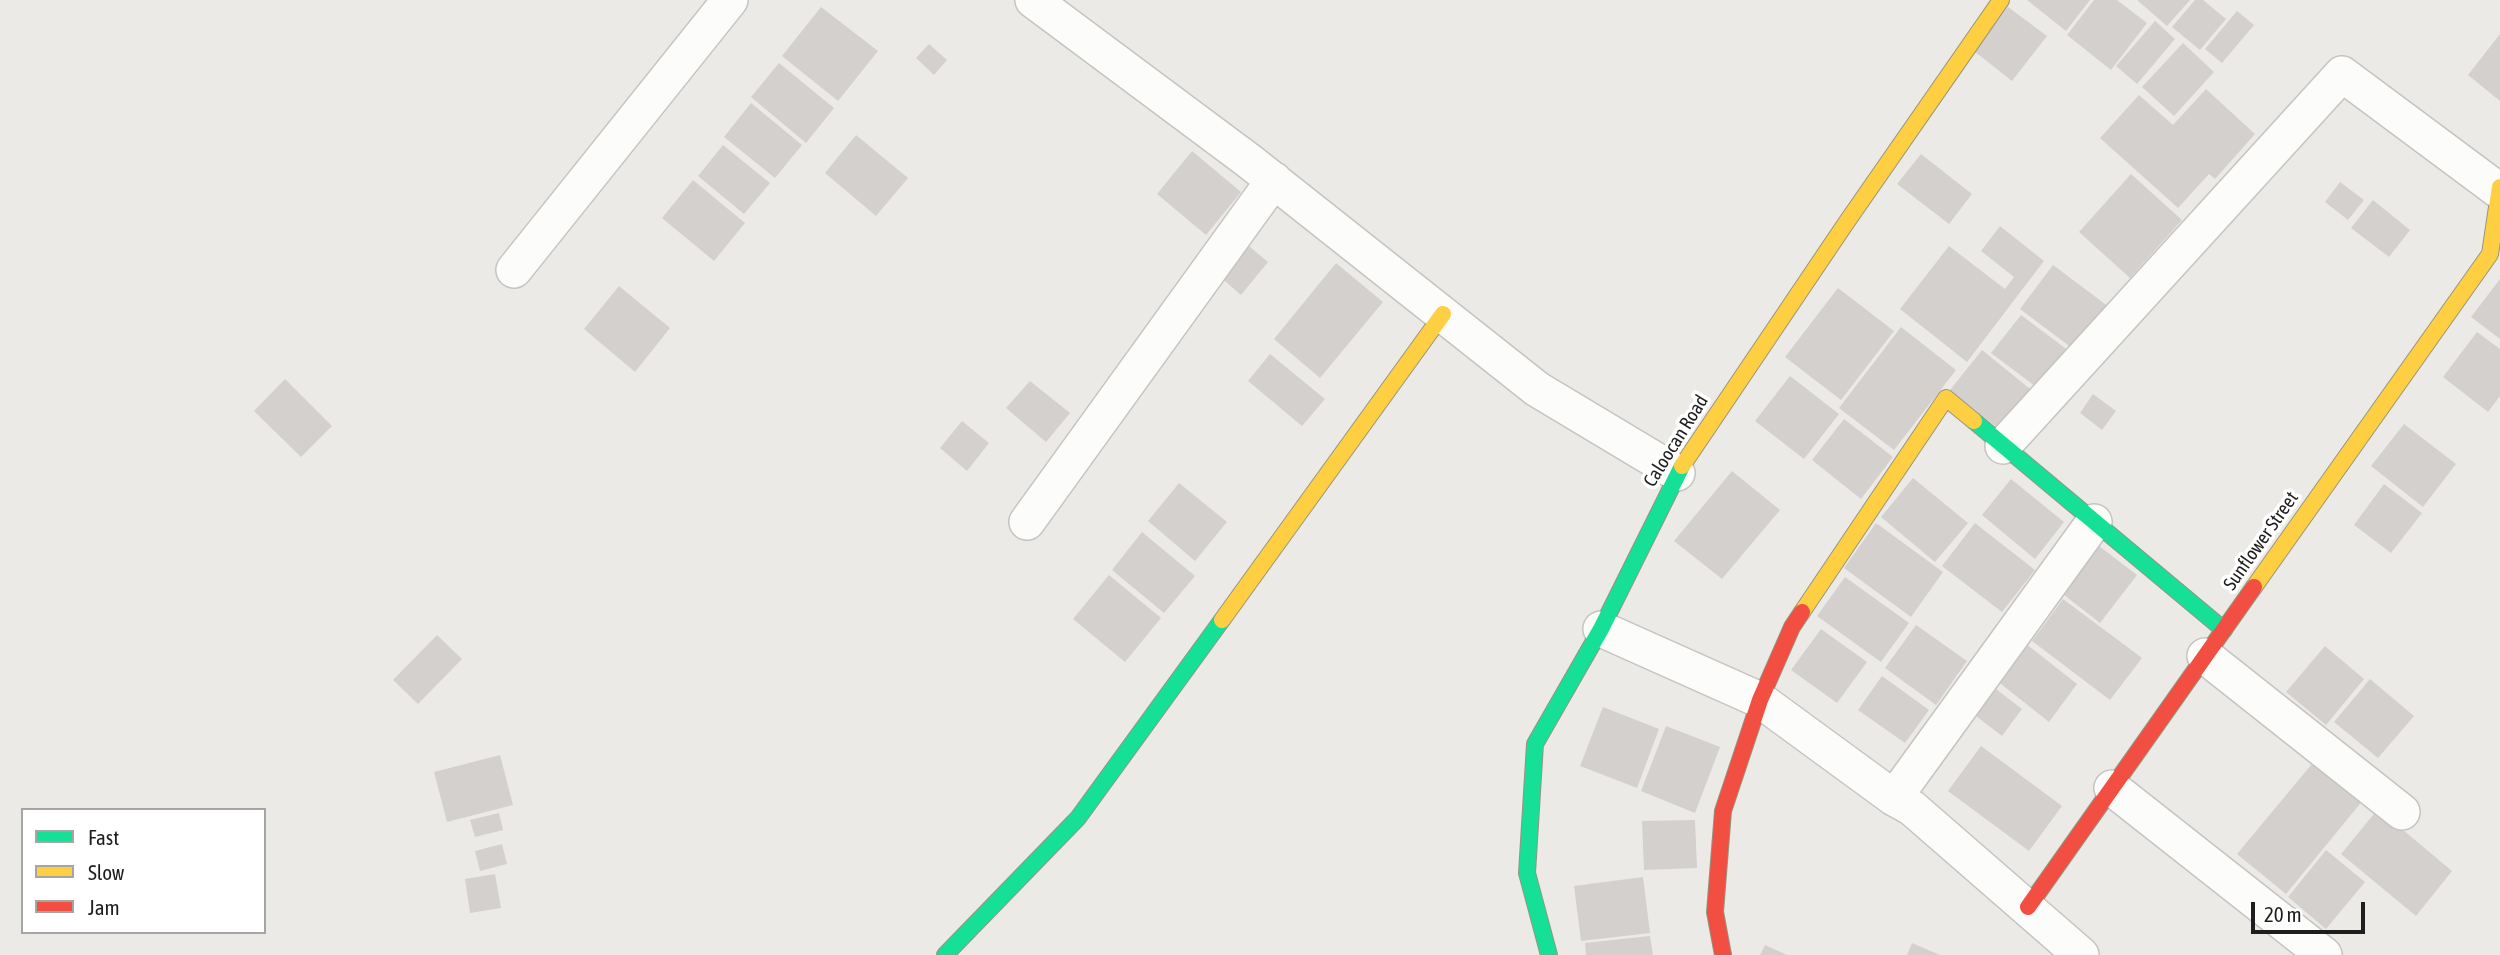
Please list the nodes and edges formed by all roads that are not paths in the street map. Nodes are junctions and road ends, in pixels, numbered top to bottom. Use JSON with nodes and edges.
{"nodes":[{"id":1,"x":730,"y":0,"type":"edge"},
{"id":2,"x":1034,"y":0,"type":"edge"},
{"id":3,"x":2001,"y":0,"type":"edge"},
{"id":4,"x":1274,"y":180,"type":"junction"},
{"id":5,"x":2499,"y":189,"type":"edge"},
{"id":6,"x":514,"y":270,"type":"dead end"},
{"id":7,"x":1443,"y":314,"type":"junction"},
{"id":8,"x":2003,"y":446,"type":"junction"},
{"id":9,"x":1677,"y":473,"type":"junction"},
{"id":10,"x":1027,"y":522,"type":"dead end"},
{"id":11,"x":2094,"y":522,"type":"junction"},
{"id":12,"x":1601,"y":629,"type":"junction"},
{"id":13,"x":2214,"y":643,"type":"junction"},
{"id":14,"x":1760,"y":700,"type":"junction"},
{"id":15,"x":2112,"y":788,"type":"junction"},
{"id":16,"x":1894,"y":798,"type":"junction"},
{"id":17,"x":2402,"y":812,"type":"dead end"},
{"id":18,"x":2028,"y":908,"type":"junction"},
{"id":19,"x":945,"y":955,"type":"edge"},
{"id":20,"x":1549,"y":955,"type":"edge"},
{"id":21,"x":1723,"y":955,"type":"edge"},
{"id":22,"x":2081,"y":955,"type":"edge"},
{"id":23,"x":2324,"y":955,"type":"edge"}],
"edges":[{"from":1,"to":6,"type":"street"},
{"from":2,"to":4,"type":"street"},
{"from":3,"to":9,"type":"street","name":"Caloocan Road"},
{"from":4,"to":7,"type":"street"},
{"from":4,"to":10,"type":"street"},
{"from":5,"to":8,"type":"street"},
{"from":5,"to":13,"type":"street","name":"Sunflower Street"},
{"from":7,"to":9,"type":"street"},
{"from":7,"to":19,"type":"street"},
{"from":8,"to":11,"type":"street"},
{"from":8,"to":14,"type":"street"},
{"from":9,"to":12,"type":"street","name":"Caloocan Road"},
{"from":11,"to":13,"type":"street"},
{"from":11,"to":16,"type":"street"},
{"from":12,"to":14,"type":"street"},
{"from":12,"to":20,"type":"street","name":"Caloocan Road"},
{"from":13,"to":15,"type":"street","name":"Sunflower Street"},
{"from":13,"to":17,"type":"street"},
{"from":14,"to":16,"type":"street"},
{"from":14,"to":21,"type":"street"},
{"from":15,"to":18,"type":"street","name":"Sunflower Street"},
{"from":15,"to":23,"type":"street"},
{"from":16,"to":18,"type":"street"},
{"from":18,"to":22,"type":"street"}]}
